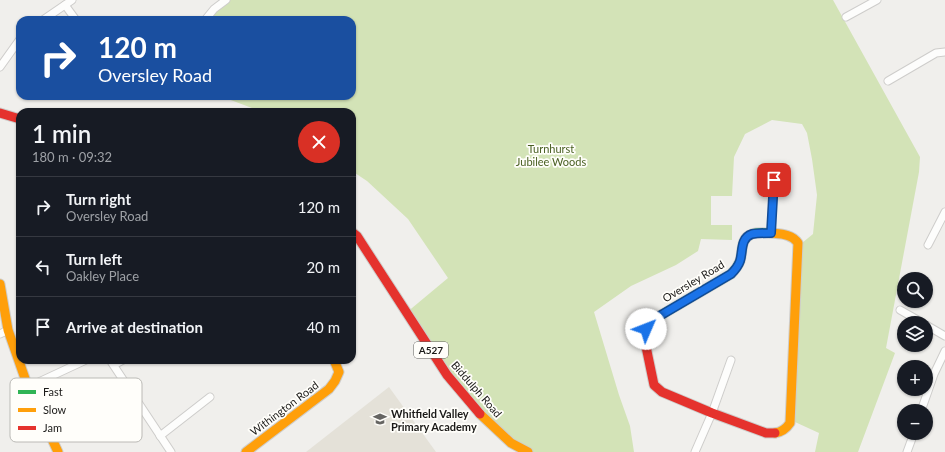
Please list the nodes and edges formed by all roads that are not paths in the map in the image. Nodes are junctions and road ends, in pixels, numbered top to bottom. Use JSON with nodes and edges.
{"nodes":[{"id":1,"x":72,"y":0,"type":"edge"},
{"id":2,"x":226,"y":0,"type":"edge"},
{"id":3,"x":877,"y":0,"type":"edge"},
{"id":4,"x":65,"y":5,"type":"junction"},
{"id":5,"x":49,"y":16,"type":"edge"},
{"id":6,"x":73,"y":16,"type":"edge"},
{"id":7,"x":208,"y":16,"type":"edge"},
{"id":8,"x":846,"y":17,"type":"dead end"},
{"id":9,"x":16,"y":45,"type":"edge"},
{"id":10,"x":945,"y":52,"type":"edge"},
{"id":11,"x":0,"y":67,"type":"edge"},
{"id":12,"x":888,"y":81,"type":"dead end"},
{"id":13,"x":0,"y":113,"type":"edge"},
{"id":14,"x":16,"y":118,"type":"edge"},
{"id":15,"x":774,"y":180,"type":"dead end"},
{"id":16,"x":945,"y":212,"type":"edge"},
{"id":17,"x":771,"y":233,"type":"junction"},
{"id":18,"x":356,"y":235,"type":"edge"},
{"id":19,"x":928,"y":245,"type":"dead end"},
{"id":20,"x":0,"y":284,"type":"edge"},
{"id":21,"x":900,"y":310,"type":"dead end"},
{"id":22,"x":911,"y":316,"type":"edge"},
{"id":23,"x":933,"y":329,"type":"edge"},
{"id":24,"x":4,"y":332,"type":"edge"},
{"id":25,"x":945,"y":336,"type":"edge"},
{"id":26,"x":945,"y":351,"type":"edge"},
{"id":27,"x":16,"y":360,"type":"edge"},
{"id":28,"x":731,"y":360,"type":"dead end"},
{"id":29,"x":18,"y":364,"type":"edge"},
{"id":30,"x":77,"y":364,"type":"edge"},
{"id":31,"x":113,"y":364,"type":"edge"},
{"id":32,"x":336,"y":364,"type":"edge"},
{"id":33,"x":24,"y":378,"type":"edge"},
{"id":34,"x":47,"y":378,"type":"edge"},
{"id":35,"x":122,"y":378,"type":"edge"},
{"id":36,"x":210,"y":396,"type":"dead end"},
{"id":37,"x":923,"y":404,"type":"edge"},
{"id":38,"x":142,"y":409,"type":"edge"},
{"id":39,"x":712,"y":413,"type":"junction"},
{"id":40,"x":160,"y":436,"type":"junction"},
{"id":41,"x":911,"y":440,"type":"edge"},
{"id":42,"x":53,"y":442,"type":"edge"},
{"id":43,"x":58,"y":452,"type":"edge"},
{"id":44,"x":171,"y":452,"type":"edge"},
{"id":45,"x":246,"y":452,"type":"edge"},
{"id":46,"x":528,"y":452,"type":"edge"},
{"id":47,"x":695,"y":452,"type":"edge"},
{"id":48,"x":907,"y":452,"type":"edge"}],
"edges":[{"from":1,"to":4,"type":"street"},
{"from":2,"to":7,"type":"street"},
{"from":3,"to":8,"type":"street"},
{"from":4,"to":5,"type":"street"},
{"from":4,"to":6,"type":"street"},
{"from":9,"to":11,"type":"street"},
{"from":10,"to":12,"type":"street"},
{"from":13,"to":14,"type":"street"},
{"from":15,"to":17,"type":"street"},
{"from":16,"to":19,"type":"street"},
{"from":17,"to":39,"type":"street","name":"Oversley Road"},
{"from":17,"to":39,"type":"street","name":"Oversley Road"},
{"from":18,"to":46,"type":"street","name":"Biddulph Road","number":"A527"},
{"from":20,"to":24,"type":"street"},
{"from":21,"to":22,"type":"street"},
{"from":23,"to":25,"type":"street"},
{"from":24,"to":27,"type":"street"},
{"from":26,"to":37,"type":"street"},
{"from":28,"to":39,"type":"street"},
{"from":29,"to":33,"type":"street"},
{"from":30,"to":34,"type":"street"},
{"from":31,"to":35,"type":"street"},
{"from":32,"to":45,"type":"street","name":"Withington Road"},
{"from":36,"to":40,"type":"street"},
{"from":38,"to":40,"type":"street"},
{"from":39,"to":47,"type":"street"},
{"from":40,"to":44,"type":"street"},
{"from":41,"to":48,"type":"street"},
{"from":42,"to":43,"type":"street"}]}
